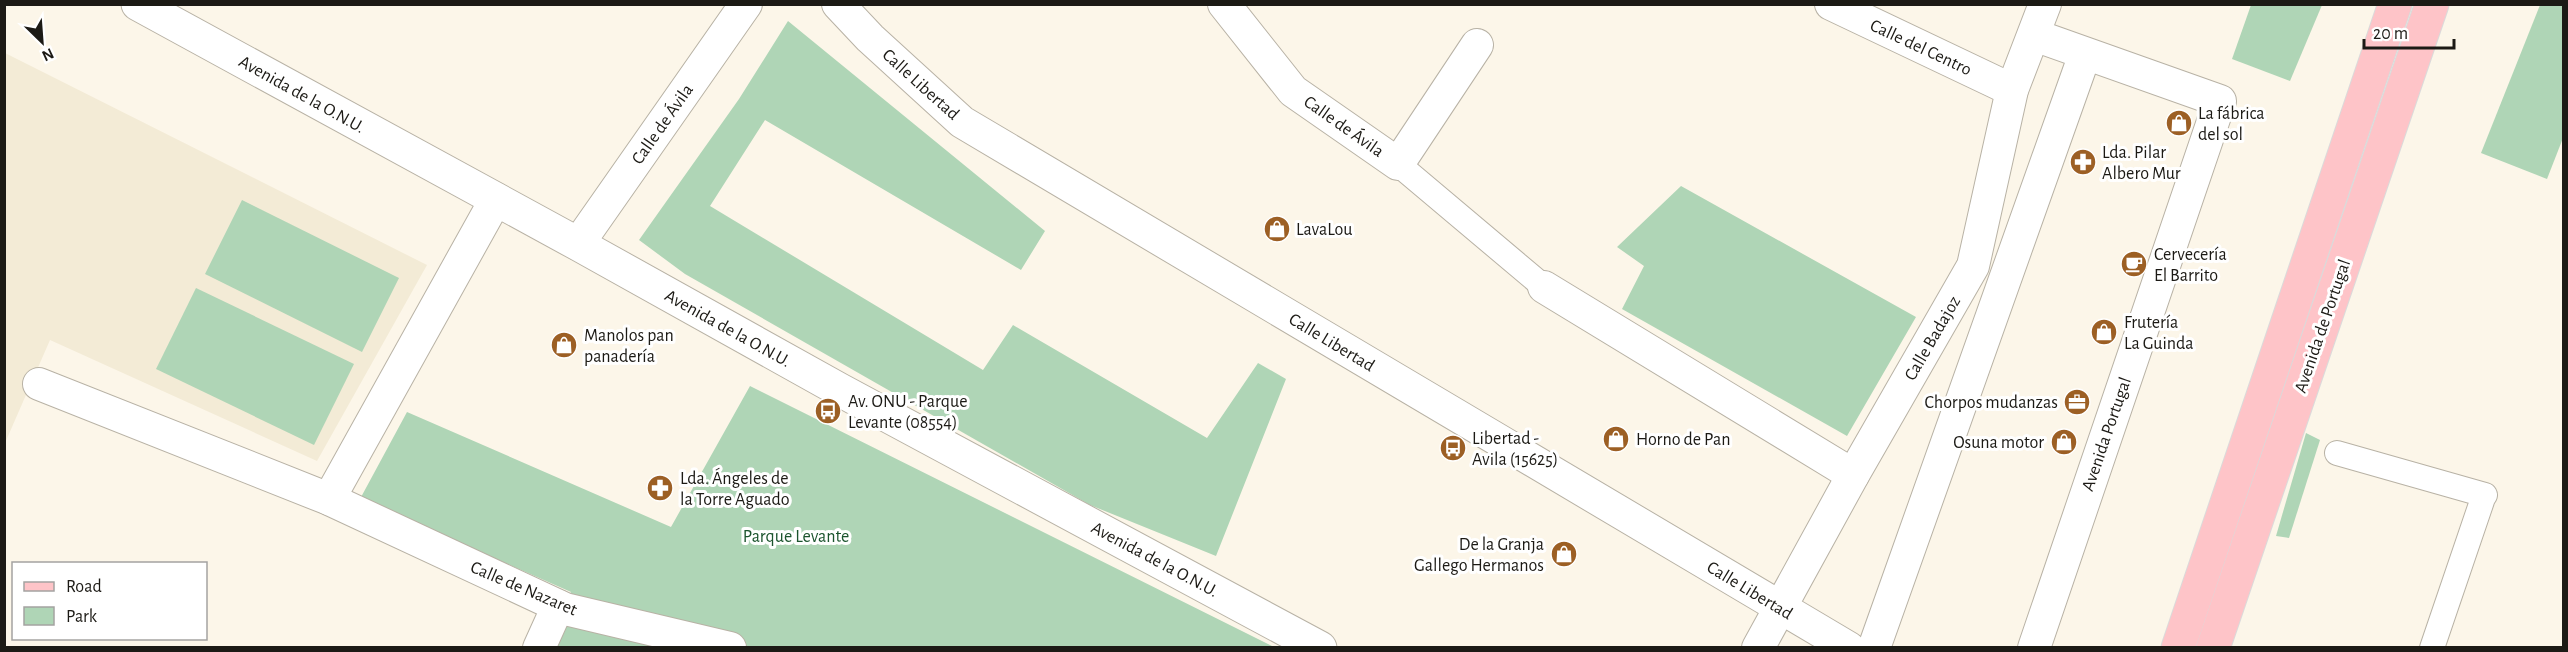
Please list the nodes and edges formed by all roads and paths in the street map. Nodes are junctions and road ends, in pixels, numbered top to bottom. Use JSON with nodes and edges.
{"nodes":[{"id":1,"x":138,"y":4,"type":"edge"},
{"id":2,"x":746,"y":4,"type":"edge"},
{"id":3,"x":838,"y":4,"type":"edge"},
{"id":4,"x":1224,"y":4,"type":"edge"},
{"id":5,"x":1831,"y":4,"type":"edge"},
{"id":6,"x":2045,"y":4,"type":"edge"},
{"id":7,"x":2395,"y":4,"type":"edge"},
{"id":8,"x":2432,"y":4,"type":"edge"},
{"id":9,"x":2034,"y":35,"type":"junction"},
{"id":10,"x":1477,"y":45,"type":"dead end"},
{"id":11,"x":2085,"y":54,"type":"junction"},
{"id":12,"x":2012,"y":90,"type":"junction"},
{"id":13,"x":1398,"y":164,"type":"junction"},
{"id":14,"x":496,"y":199,"type":"junction"},
{"id":15,"x":578,"y":244,"type":"junction"},
{"id":16,"x":1544,"y":287,"type":"joint"},
{"id":17,"x":39,"y":384,"type":"dead end"},
{"id":18,"x":2337,"y":453,"type":"dead end"},
{"id":19,"x":1853,"y":475,"type":"junction"},
{"id":20,"x":329,"y":499,"type":"junction"},
{"id":21,"x":558,"y":606,"type":"junction"},
{"id":22,"x":1780,"y":608,"type":"junction"},
{"id":23,"x":539,"y":648,"type":"edge"},
{"id":24,"x":730,"y":648,"type":"edge"},
{"id":25,"x":1320,"y":648,"type":"edge"},
{"id":26,"x":1758,"y":648,"type":"edge"},
{"id":27,"x":1849,"y":648,"type":"edge"},
{"id":28,"x":1874,"y":648,"type":"edge"},
{"id":29,"x":2034,"y":648,"type":"edge"},
{"id":30,"x":2178,"y":648,"type":"edge"},
{"id":31,"x":2213,"y":648,"type":"edge"},
{"id":32,"x":2432,"y":648,"type":"edge"}],
"edges":[{"from":1,"to":14,"type":"street","name":"Avenida de la O.N.U."},
{"from":2,"to":15,"type":"street","name":"Calle de Ávila"},
{"from":3,"to":22,"type":"street","name":"Calle Libertad"},
{"from":4,"to":13,"type":"street","name":"Calle de Ávila"},
{"from":5,"to":12,"type":"street","name":"Calle del Centro"},
{"from":6,"to":9,"type":"street","name":"Calle Badajoz"},
{"from":7,"to":30,"type":"main road","name":"Avenida de Portugal"},
{"from":8,"to":31,"type":"main road","name":"Avenida de Portugal"},
{"from":9,"to":11,"type":"street","name":"Avenida Portugal"},
{"from":9,"to":12,"type":"street","name":"Calle Badajoz"},
{"from":10,"to":13,"type":"street","name":"Calle de Ávila"},
{"from":11,"to":28,"type":"street"},
{"from":11,"to":29,"type":"street","name":"Avenida Portugal"},
{"from":12,"to":19,"type":"street","name":"Calle Badajoz"},
{"from":13,"to":16,"type":"street"},
{"from":14,"to":15,"type":"street","name":"Avenida de la O.N.U."},
{"from":14,"to":20,"type":"street"},
{"from":15,"to":25,"type":"street","name":"Avenida de la O.N.U."},
{"from":16,"to":19,"type":"street"},
{"from":17,"to":20,"type":"street","name":"Calle de Nazaret"},
{"from":18,"to":32,"type":"street"},
{"from":19,"to":22,"type":"street","name":"Calle Badajoz"},
{"from":20,"to":21,"type":"street","name":"Calle de Nazaret"},
{"from":21,"to":23,"type":"street"},
{"from":21,"to":24,"type":"street","name":"Calle de Nazaret"},
{"from":22,"to":26,"type":"street","name":"Calle Badajoz"},
{"from":22,"to":27,"type":"street","name":"Calle Libertad"}]}
